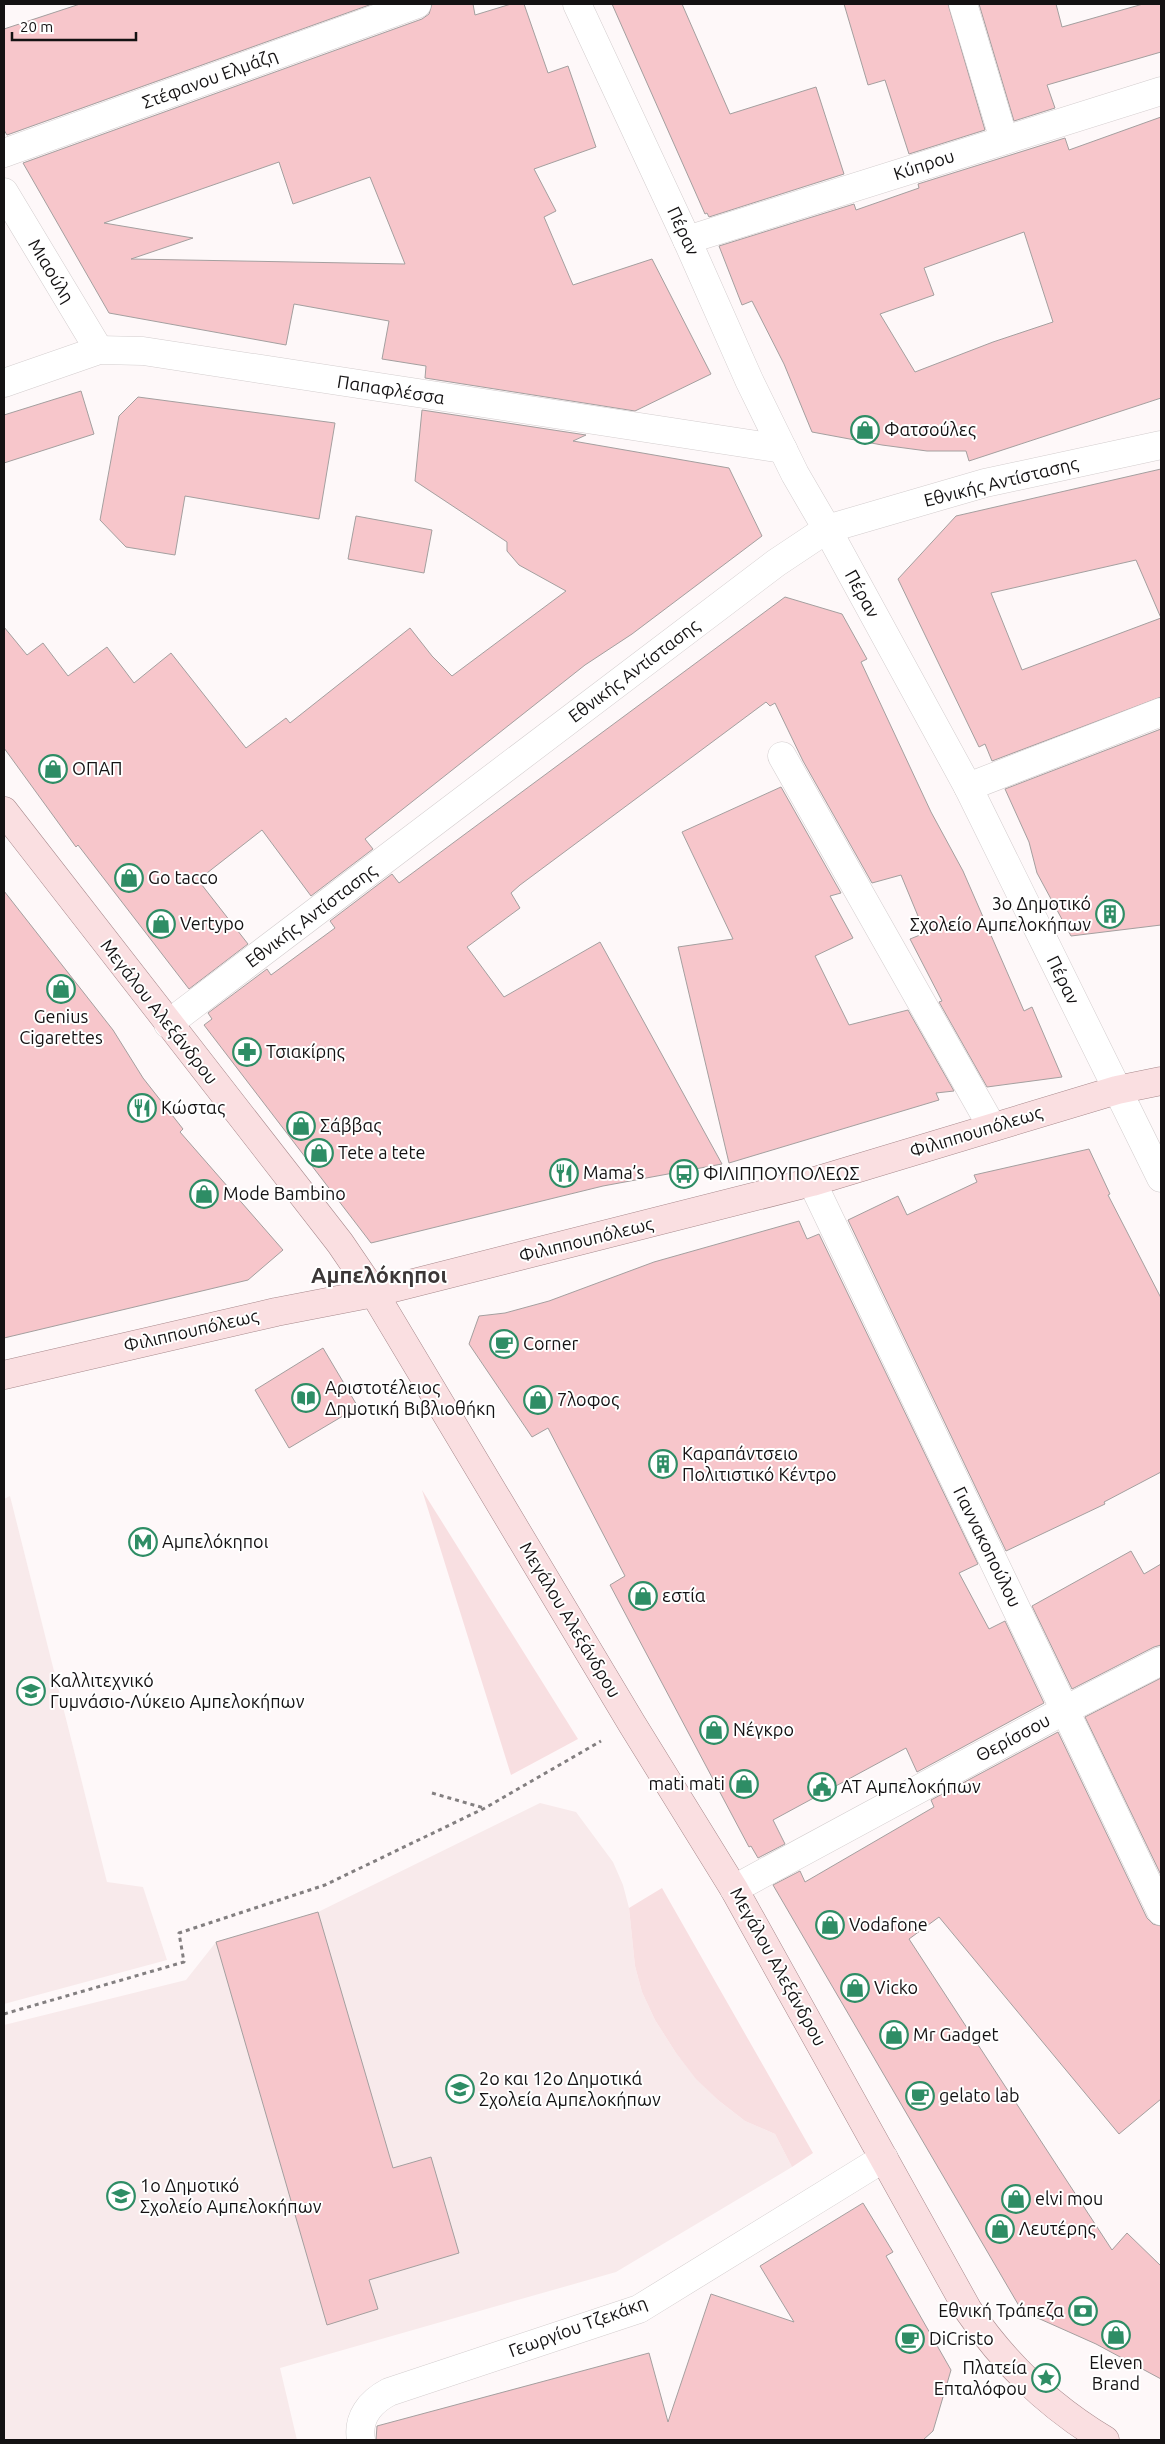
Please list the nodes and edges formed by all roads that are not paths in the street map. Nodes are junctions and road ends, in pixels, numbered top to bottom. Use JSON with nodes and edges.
{"nodes":[{"id":1,"x":416,"y":4,"type":"edge"},
{"id":2,"x":577,"y":4,"type":"edge"},
{"id":3,"x":963,"y":4,"type":"edge"},
{"id":4,"x":1161,"y":91,"type":"edge"},
{"id":5,"x":1004,"y":140,"type":"junction"},
{"id":6,"x":4,"y":154,"type":"edge"},
{"id":7,"x":4,"y":192,"type":"edge"},
{"id":8,"x":687,"y":240,"type":"junction"},
{"id":9,"x":98,"y":350,"type":"junction"},
{"id":10,"x":4,"y":382,"type":"edge"},
{"id":11,"x":1161,"y":445,"type":"edge"},
{"id":12,"x":783,"y":449,"type":"junction"},
{"id":13,"x":827,"y":528,"type":"junction"},
{"id":14,"x":1161,"y":712,"type":"edge"},
{"id":15,"x":782,"y":756,"type":"dead end"},
{"id":16,"x":968,"y":788,"type":"junction"},
{"id":17,"x":4,"y":812,"type":"edge"},
{"id":18,"x":168,"y":1024,"type":"junction"},
{"id":19,"x":1161,"y":1081,"type":"edge"},
{"id":20,"x":1117,"y":1090,"type":"junction"},
{"id":21,"x":992,"y":1127,"type":"junction"},
{"id":22,"x":1161,"y":1178,"type":"edge"},
{"id":23,"x":812,"y":1182,"type":"junction"},
{"id":24,"x":374,"y":1293,"type":"junction"},
{"id":25,"x":4,"y":1375,"type":"edge"},
{"id":26,"x":1161,"y":1660,"type":"edge"},
{"id":27,"x":1065,"y":1710,"type":"junction"},
{"id":28,"x":734,"y":1889,"type":"junction"},
{"id":29,"x":1161,"y":1911,"type":"edge"},
{"id":30,"x":884,"y":2158,"type":"junction"},
{"id":31,"x":361,"y":2440,"type":"edge"},
{"id":32,"x":1105,"y":2440,"type":"edge"}],
"edges":[{"from":1,"to":6,"type":"street","name":"Στέφανου Ελμάζη"},
{"from":2,"to":8,"type":"street","name":"Πέραν"},
{"from":3,"to":5,"type":"street"},
{"from":4,"to":5,"type":"street","name":"Κύπρου"},
{"from":5,"to":8,"type":"street","name":"Κύπρου"},
{"from":7,"to":9,"type":"street","name":"Μιαούλη"},
{"from":8,"to":12,"type":"street","name":"Πέραν"},
{"from":9,"to":10,"type":"street","name":"Παπαφλέσσα"},
{"from":9,"to":12,"type":"street","name":"Παπαφλέσσα"},
{"from":11,"to":13,"type":"street","name":"Εθνικής Αντίστασης"},
{"from":12,"to":13,"type":"street","name":"Πέραν"},
{"from":13,"to":16,"type":"street","name":"Πέραν"},
{"from":13,"to":18,"type":"street","name":"Εθνικής Αντίστασης"},
{"from":14,"to":16,"type":"street"},
{"from":15,"to":21,"type":"street"},
{"from":16,"to":20,"type":"street","name":"Πέραν"},
{"from":17,"to":18,"type":"main road","name":"Μεγάλου Αλεξάνδρου"},
{"from":18,"to":24,"type":"main road","name":"Μεγάλου Αλεξάνδρου"},
{"from":19,"to":20,"type":"main road","name":"Φιλιππουπόλεως"},
{"from":20,"to":21,"type":"main road","name":"Φιλιππουπόλεως"},
{"from":20,"to":22,"type":"street","name":"Πέραν"},
{"from":21,"to":23,"type":"main road","name":"Φιλιππουπόλεως"},
{"from":23,"to":24,"type":"main road","name":"Φιλιππουπόλεως"},
{"from":23,"to":27,"type":"street","name":"Γιαννακοπούλου"},
{"from":24,"to":25,"type":"main road","name":"Φιλιππουπόλεως"},
{"from":24,"to":28,"type":"main road","name":"Μεγάλου Αλεξάνδρου"},
{"from":26,"to":27,"type":"street","name":"Θερίσσου"},
{"from":27,"to":28,"type":"street","name":"Θερίσσου"},
{"from":27,"to":29,"type":"street","name":"Γιαννακοπούλου"},
{"from":28,"to":30,"type":"main road","name":"Μεγάλου Αλεξάνδρου"},
{"from":30,"to":31,"type":"street","name":"Γεωργίου Τζεκάκη"},
{"from":30,"to":32,"type":"main road","name":"Μεγάλου Αλεξάνδρου"}]}
